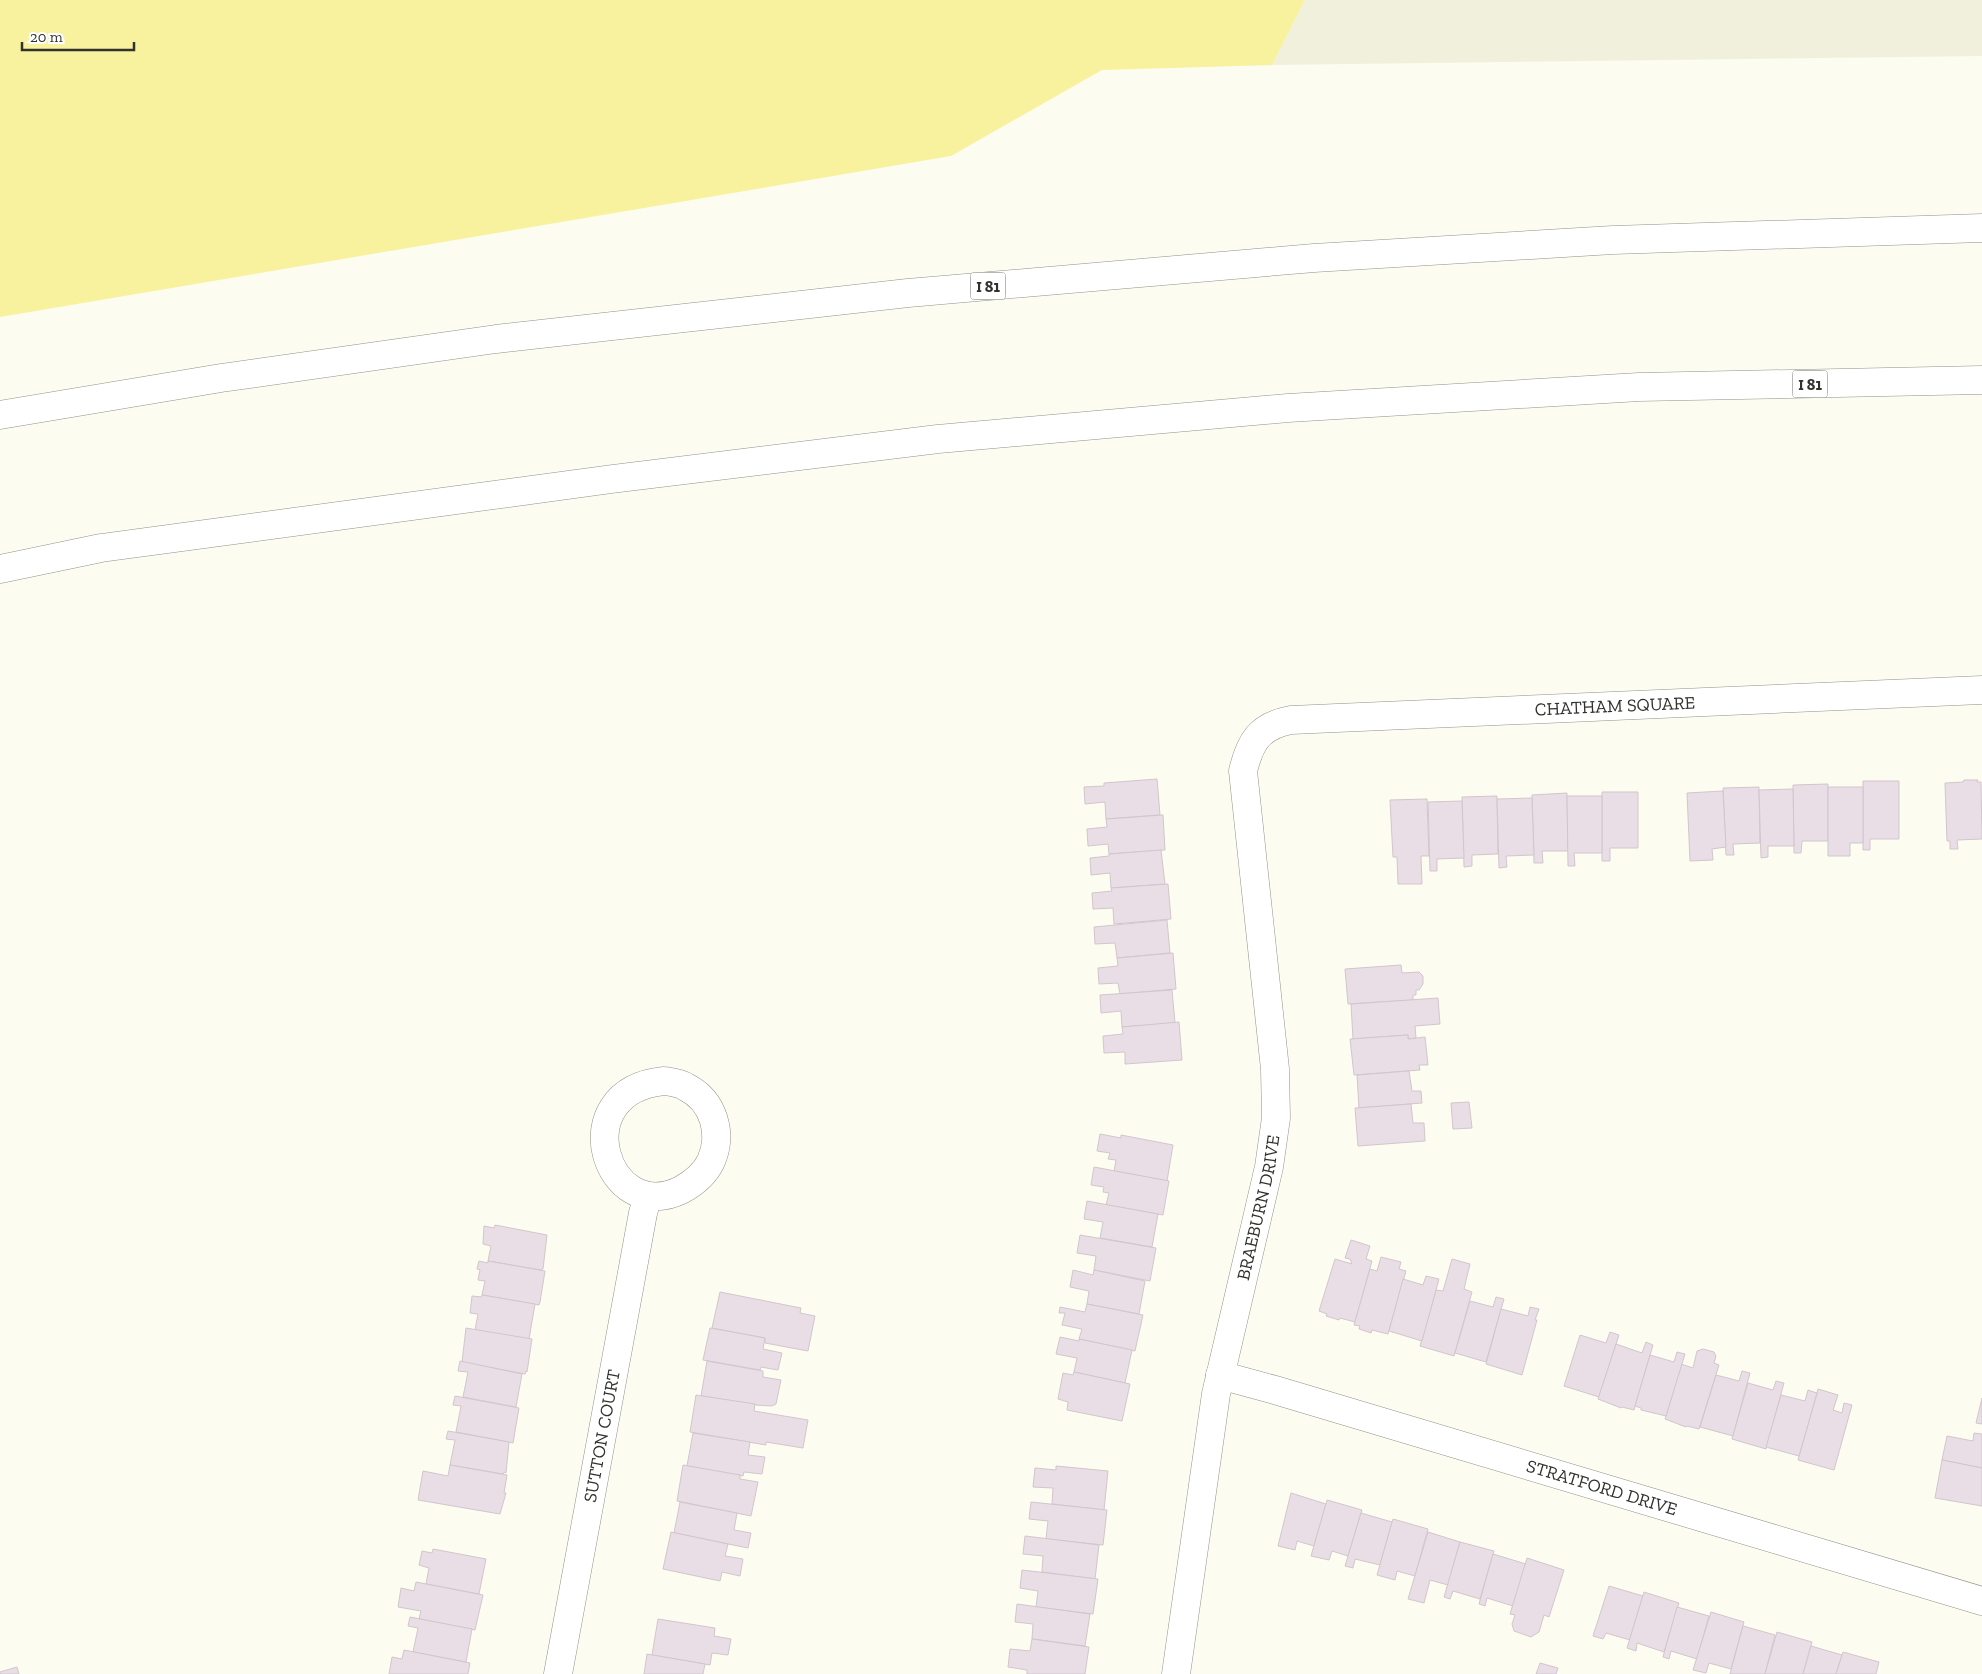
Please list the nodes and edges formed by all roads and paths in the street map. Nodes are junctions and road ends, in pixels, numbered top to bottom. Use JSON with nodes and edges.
{"nodes":[{"id":1,"x":1982,"y":217,"type":"edge"},
{"id":2,"x":1982,"y":228,"type":"edge"},
{"id":3,"x":1613,"y":240,"type":"junction"},
{"id":4,"x":1982,"y":380,"type":"edge"},
{"id":5,"x":1638,"y":387,"type":"junction"},
{"id":6,"x":1982,"y":398,"type":"edge"},
{"id":7,"x":0,"y":415,"type":"edge"},
{"id":8,"x":0,"y":569,"type":"edge"},
{"id":9,"x":1982,"y":690,"type":"edge"},
{"id":10,"x":1255,"y":741,"type":"joint"},
{"id":11,"x":648,"y":1196,"type":"junction"},
{"id":12,"x":1220,"y":1375,"type":"junction"},
{"id":13,"x":1982,"y":1601,"type":"edge"},
{"id":14,"x":558,"y":1674,"type":"edge"},
{"id":15,"x":1176,"y":1674,"type":"edge"}],
"edges":[{"from":1,"to":3,"type":"main road"},
{"from":2,"to":3,"type":"main road","number":"I 81"},
{"from":3,"to":7,"type":"main road","number":"I 81"},
{"from":4,"to":5,"type":"main road","number":"I 81"},
{"from":5,"to":6,"type":"main road"},
{"from":5,"to":8,"type":"main road","number":"I 81"},
{"from":9,"to":10,"type":"main road","name":"CHATHAM SQUARE"},
{"from":10,"to":12,"type":"main road","name":"BRAEBURN DRIVE"},
{"from":11,"to":11,"type":"main road"},
{"from":11,"to":14,"type":"main road","name":"SUTTON COURT"},
{"from":12,"to":13,"type":"main road","name":"STRATFORD DRIVE"},
{"from":12,"to":15,"type":"main road","name":"BRAEBURN DRIVE"}]}
